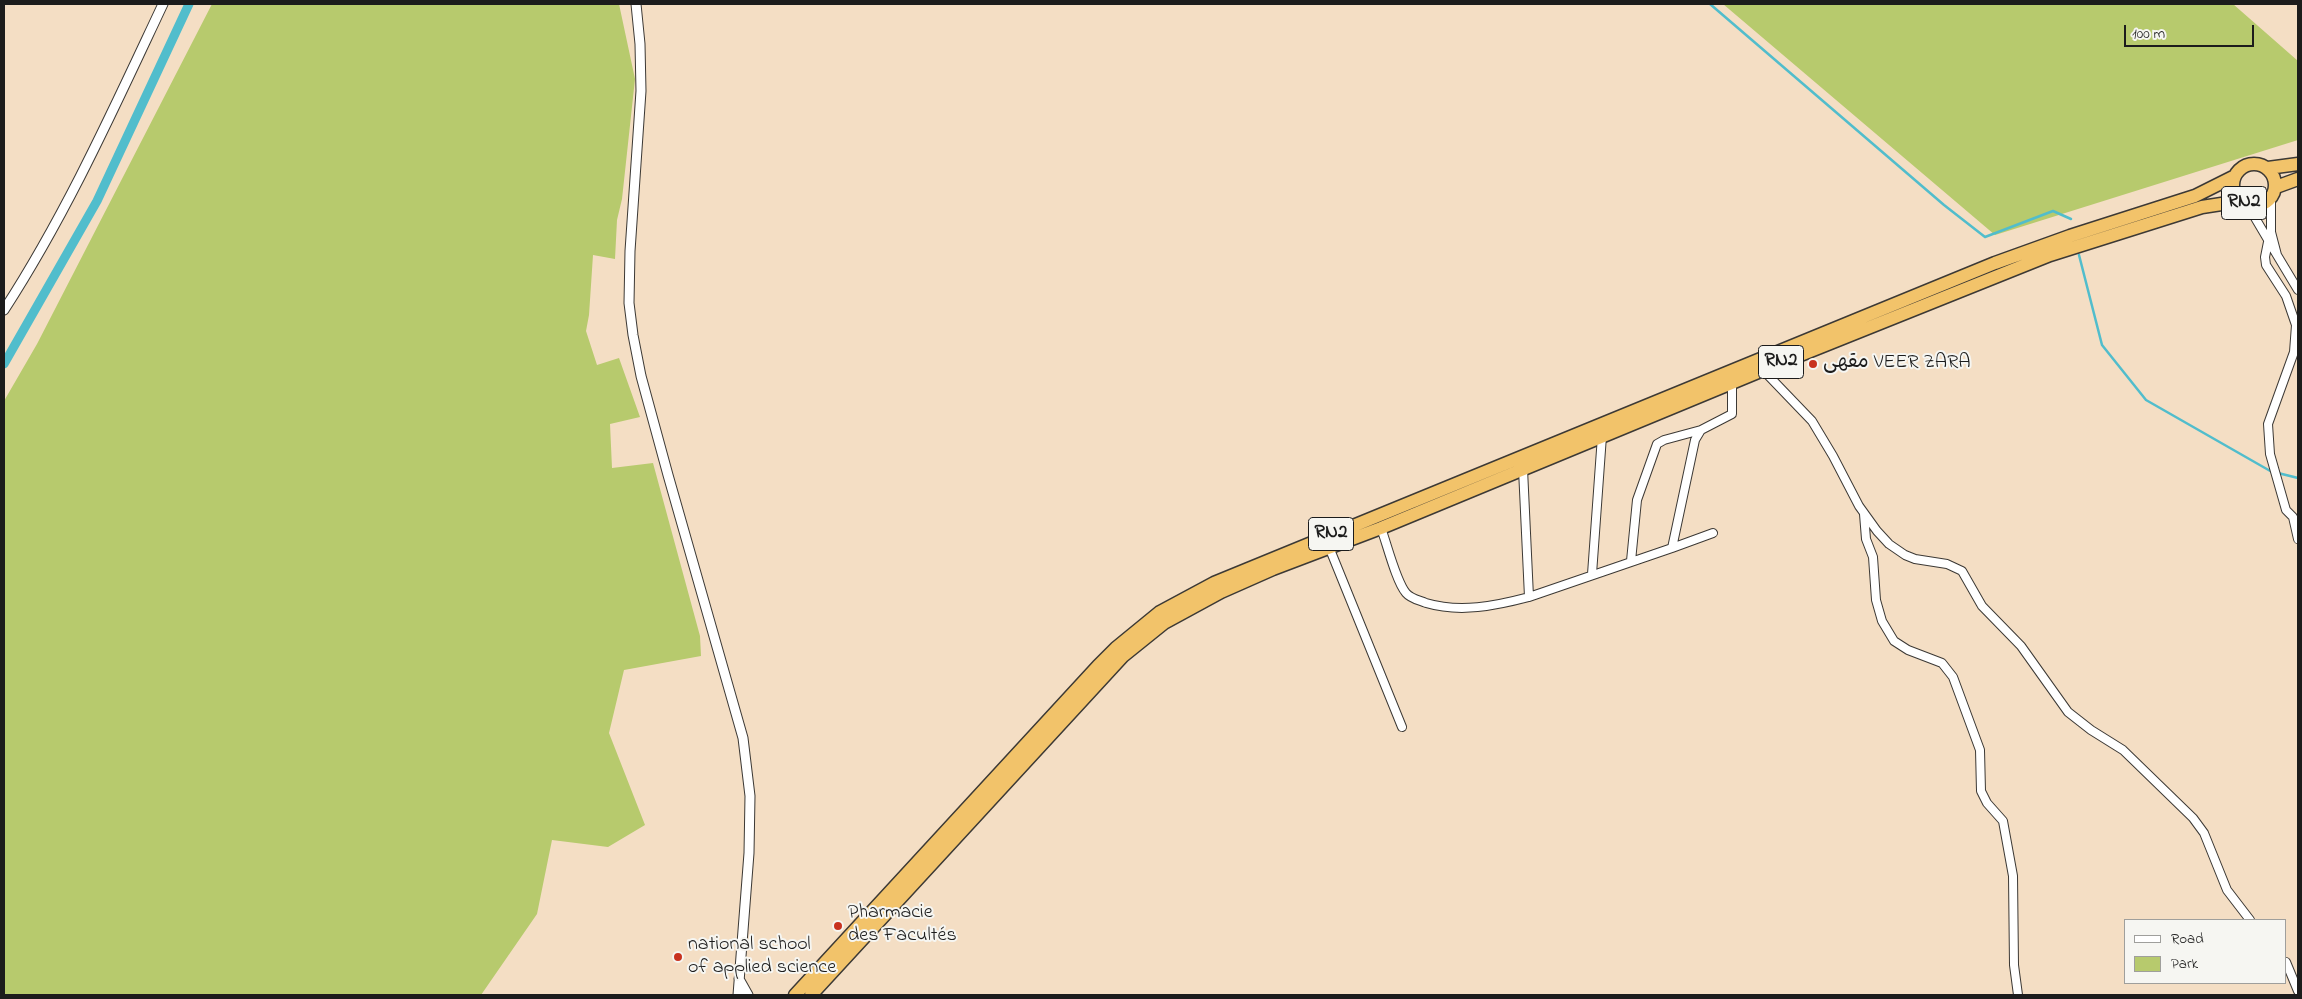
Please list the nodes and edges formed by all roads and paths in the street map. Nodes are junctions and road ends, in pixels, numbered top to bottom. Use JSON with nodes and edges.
{"nodes":[{"id":1,"x":163,"y":4,"type":"edge"},
{"id":2,"x":636,"y":4,"type":"edge"},
{"id":3,"x":2298,"y":164,"type":"edge"},
{"id":4,"x":2268,"y":168,"type":"junction"},
{"id":5,"x":2235,"y":176,"type":"junction"},
{"id":6,"x":2298,"y":179,"type":"edge"},
{"id":7,"x":2273,"y":192,"type":"junction"},
{"id":8,"x":2246,"y":203,"type":"junction"},
{"id":9,"x":2268,"y":242,"type":"junction"},
{"id":10,"x":2277,"y":255,"type":"junction"},
{"id":11,"x":2298,"y":290,"type":"edge"},
{"id":12,"x":4,"y":310,"type":"edge"},
{"id":13,"x":1763,"y":370,"type":"junction"},
{"id":14,"x":1732,"y":382,"type":"junction"},
{"id":15,"x":1702,"y":430,"type":"junction"},
{"id":16,"x":1602,"y":436,"type":"junction"},
{"id":17,"x":1523,"y":469,"type":"junction"},
{"id":18,"x":1864,"y":514,"type":"junction"},
{"id":19,"x":1381,"y":528,"type":"junction"},
{"id":20,"x":1713,"y":533,"type":"dead end"},
{"id":21,"x":2298,"y":539,"type":"edge"},
{"id":22,"x":1329,"y":547,"type":"junction"},
{"id":23,"x":1672,"y":548,"type":"junction"},
{"id":24,"x":1631,"y":561,"type":"junction"},
{"id":25,"x":1592,"y":574,"type":"junction"},
{"id":26,"x":1528,"y":597,"type":"junction"},
{"id":27,"x":1402,"y":728,"type":"dead end"},
{"id":28,"x":2249,"y":919,"type":"edge"},
{"id":29,"x":2287,"y":964,"type":"edge"},
{"id":30,"x":739,"y":979,"type":"junction"},
{"id":31,"x":2298,"y":991,"type":"edge"},
{"id":32,"x":738,"y":995,"type":"edge"},
{"id":33,"x":748,"y":995,"type":"edge"},
{"id":34,"x":795,"y":995,"type":"edge"},
{"id":35,"x":811,"y":995,"type":"edge"},
{"id":36,"x":2018,"y":995,"type":"edge"}],
"edges":[{"from":1,"to":12,"type":"street"},
{"from":2,"to":30,"type":"street"},
{"from":3,"to":4,"type":"highway","number":"RN2"},
{"from":4,"to":5,"type":"highway","number":"RN2"},
{"from":4,"to":7,"type":"highway","number":"RN2"},
{"from":5,"to":8,"type":"highway","number":"RN2"},
{"from":5,"to":34,"type":"highway","number":"RN2"},
{"from":6,"to":7,"type":"highway","number":"RN2"},
{"from":7,"to":8,"type":"highway","number":"RN2"},
{"from":7,"to":10,"type":"street"},
{"from":8,"to":9,"type":"street"},
{"from":8,"to":13,"type":"highway","number":"RN2"},
{"from":9,"to":10,"type":"street"},
{"from":9,"to":21,"type":"street"},
{"from":10,"to":11,"type":"street"},
{"from":13,"to":14,"type":"highway","number":"RN2"},
{"from":13,"to":18,"type":"street"},
{"from":14,"to":15,"type":"street"},
{"from":14,"to":16,"type":"highway","number":"RN2"},
{"from":15,"to":23,"type":"street"},
{"from":15,"to":24,"type":"street"},
{"from":16,"to":17,"type":"highway","number":"RN2"},
{"from":16,"to":25,"type":"street"},
{"from":17,"to":19,"type":"highway","number":"RN2"},
{"from":17,"to":26,"type":"street"},
{"from":18,"to":28,"type":"street"},
{"from":18,"to":36,"type":"street"},
{"from":19,"to":22,"type":"highway","number":"RN2"},
{"from":19,"to":26,"type":"street"},
{"from":20,"to":23,"type":"street"},
{"from":22,"to":27,"type":"street"},
{"from":22,"to":35,"type":"highway","number":"RN2"},
{"from":23,"to":24,"type":"street"},
{"from":24,"to":25,"type":"street"},
{"from":25,"to":26,"type":"street"},
{"from":29,"to":31,"type":"street"},
{"from":30,"to":32,"type":"street"},
{"from":30,"to":33,"type":"street"}]}
